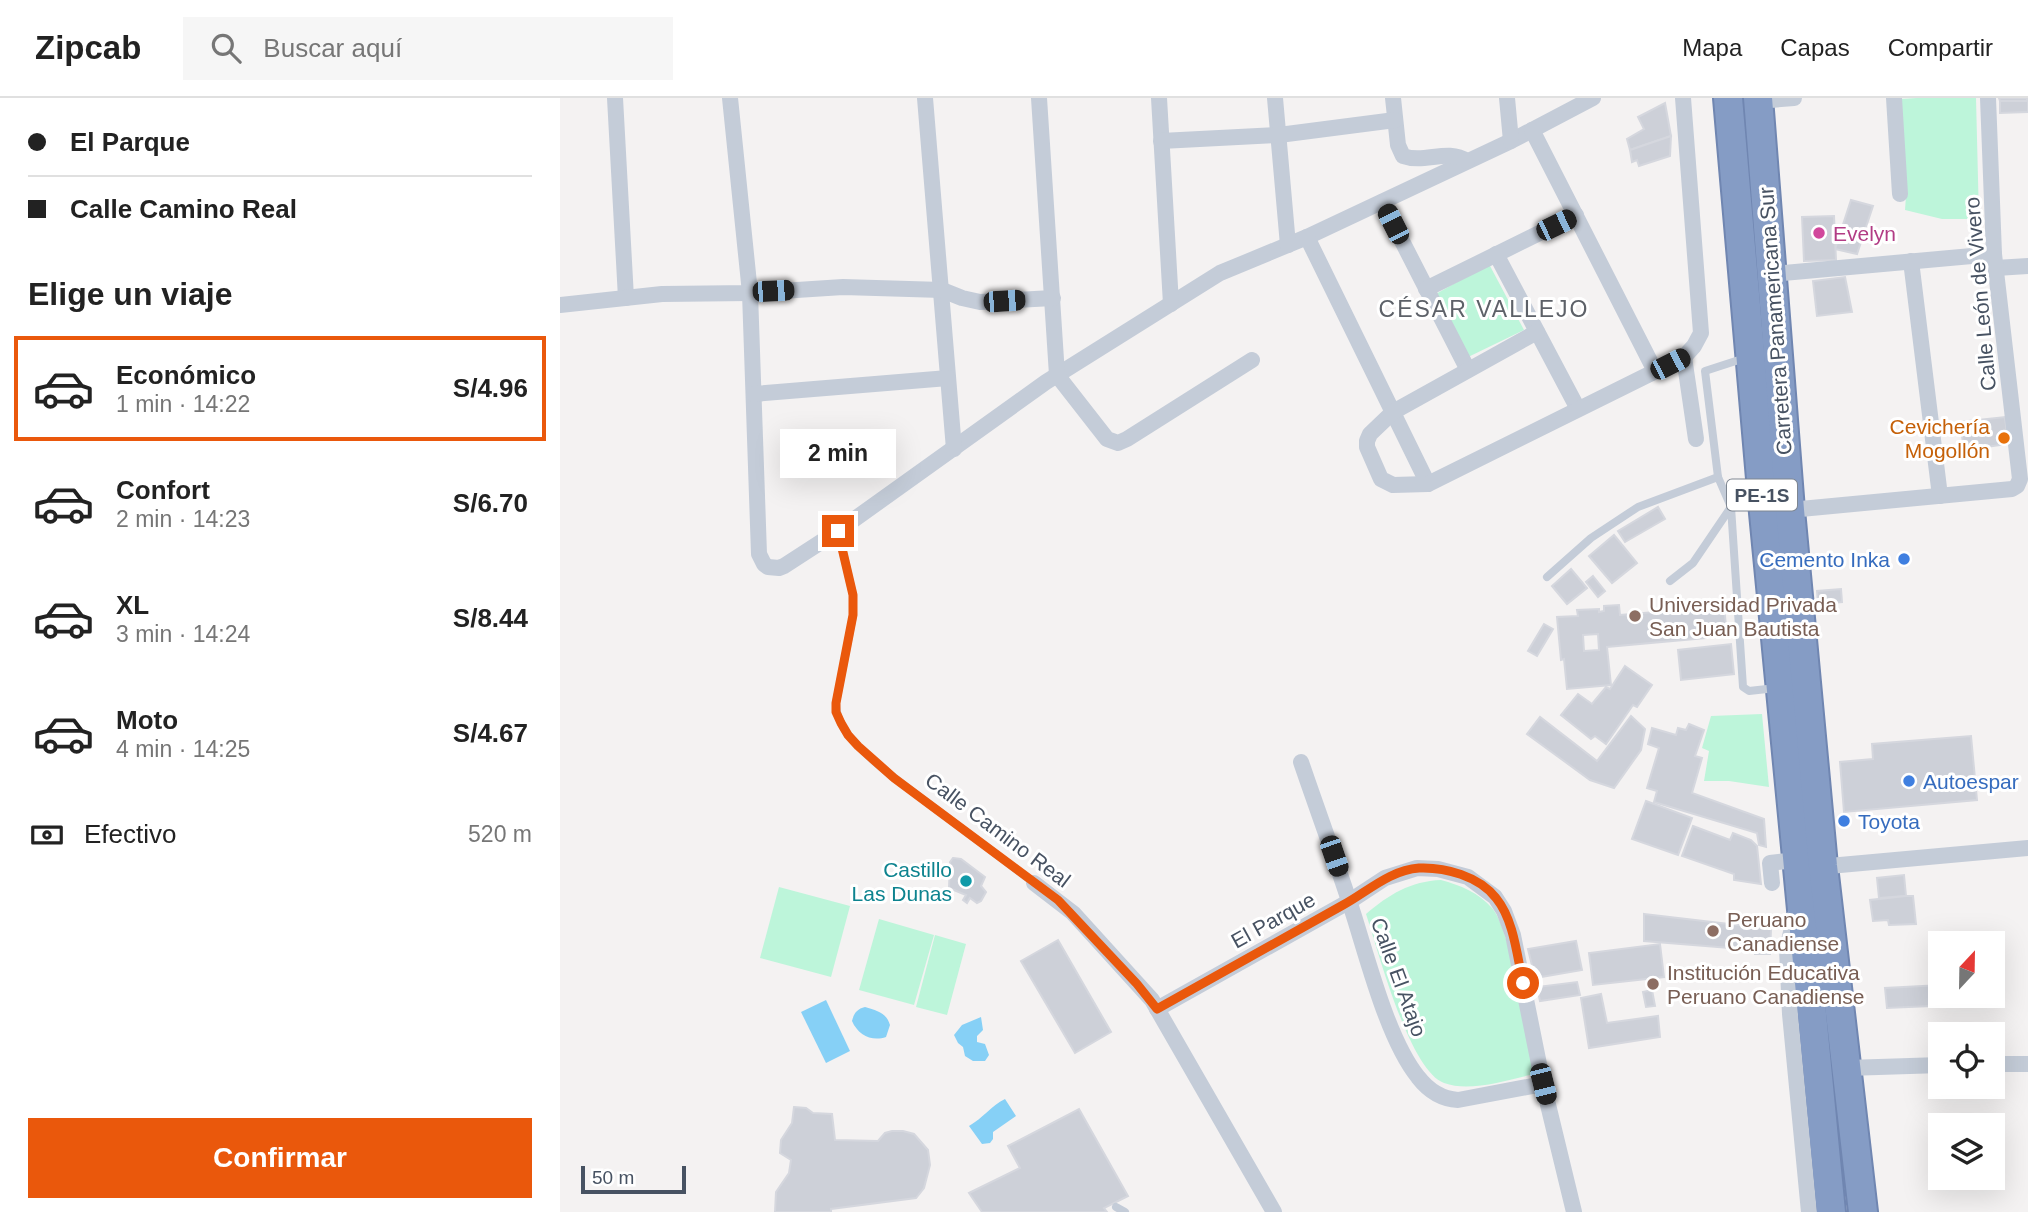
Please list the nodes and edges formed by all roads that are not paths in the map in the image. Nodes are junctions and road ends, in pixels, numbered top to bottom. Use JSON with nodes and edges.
{"nodes":[{"id":1,"x":615,"y":98,"type":"edge"},
{"id":2,"x":730,"y":98,"type":"edge"},
{"id":3,"x":925,"y":98,"type":"edge"},
{"id":4,"x":1039,"y":98,"type":"edge"},
{"id":5,"x":1159,"y":98,"type":"edge"},
{"id":6,"x":1275,"y":98,"type":"edge"},
{"id":7,"x":1392,"y":98,"type":"edge"},
{"id":8,"x":1507,"y":98,"type":"edge"},
{"id":9,"x":1593,"y":98,"type":"edge"},
{"id":10,"x":1683,"y":98,"type":"edge"},
{"id":11,"x":1728,"y":98,"type":"edge"},
{"id":12,"x":1794,"y":98,"type":"edge"},
{"id":13,"x":1894,"y":98,"type":"edge"},
{"id":14,"x":1988,"y":98,"type":"edge"},
{"id":15,"x":1758,"y":99,"type":"edge"},
{"id":16,"x":1395,"y":120,"type":"junction"},
{"id":17,"x":1532,"y":130,"type":"junction"},
{"id":18,"x":1279,"y":135,"type":"junction"},
{"id":19,"x":1161,"y":141,"type":"junction"},
{"id":20,"x":1511,"y":141,"type":"junction"},
{"id":21,"x":1467,"y":161,"type":"junction"},
{"id":22,"x":1900,"y":194,"type":"dead end"},
{"id":23,"x":1382,"y":202,"type":"junction"},
{"id":24,"x":1576,"y":215,"type":"junction"},
{"id":25,"x":1307,"y":237,"type":"junction"},
{"id":26,"x":1288,"y":245,"type":"junction"},
{"id":27,"x":1496,"y":254,"type":"junction"},
{"id":28,"x":1911,"y":261,"type":"junction"},
{"id":29,"x":1995,"y":261,"type":"junction"},
{"id":30,"x":2028,"y":266,"type":"edge"},
{"id":31,"x":1772,"y":274,"type":"junction"},
{"id":32,"x":1426,"y":289,"type":"junction"},
{"id":33,"x":942,"y":290,"type":"junction"},
{"id":34,"x":750,"y":293,"type":"junction"},
{"id":35,"x":626,"y":298,"type":"junction"},
{"id":36,"x":1053,"y":298,"type":"junction"},
{"id":37,"x":1171,"y":304,"type":"junction"},
{"id":38,"x":560,"y":305,"type":"edge"},
{"id":39,"x":1536,"y":332,"type":"junction"},
{"id":40,"x":1684,"y":357,"type":"junction"},
{"id":41,"x":1749,"y":357,"type":"junction"},
{"id":42,"x":1252,"y":360,"type":"dead end"},
{"id":43,"x":1468,"y":370,"type":"junction"},
{"id":44,"x":1655,"y":371,"type":"junction"},
{"id":45,"x":1057,"y":375,"type":"junction"},
{"id":46,"x":948,"y":378,"type":"junction"},
{"id":47,"x":754,"y":394,"type":"junction"},
{"id":48,"x":1578,"y":410,"type":"junction"},
{"id":49,"x":1393,"y":412,"type":"junction"},
{"id":50,"x":1696,"y":439,"type":"dead end"},
{"id":51,"x":954,"y":449,"type":"junction"},
{"id":52,"x":1718,"y":477,"type":"junction"},
{"id":53,"x":1428,"y":484,"type":"junction"},
{"id":54,"x":1940,"y":496,"type":"junction"},
{"id":55,"x":1731,"y":507,"type":"junction"},
{"id":56,"x":1790,"y":510,"type":"junction"},
{"id":57,"x":838,"y":531,"type":"junction"},
{"id":58,"x":1547,"y":577,"type":"dead end"},
{"id":59,"x":1670,"y":581,"type":"dead end"},
{"id":60,"x":1782,"y":688,"type":"junction"},
{"id":61,"x":1301,"y":762,"type":"dead end"},
{"id":62,"x":2028,"y":848,"type":"edge"},
{"id":63,"x":1808,"y":869,"type":"junction"},
{"id":64,"x":1034,"y":883,"type":"joint"},
{"id":65,"x":1772,"y":884,"type":"dead end"},
{"id":66,"x":1350,"y":901,"type":"junction"},
{"id":67,"x":1157,"y":1009,"type":"junction"},
{"id":68,"x":2028,"y":1064,"type":"edge"},
{"id":69,"x":1928,"y":1065,"type":"edge"},
{"id":70,"x":2005,"y":1065,"type":"edge"},
{"id":71,"x":1847,"y":1068,"type":"junction"},
{"id":72,"x":1543,"y":1084,"type":"junction"},
{"id":73,"x":1116,"y":1207,"type":"dead end"},
{"id":74,"x":1125,"y":1212,"type":"edge"},
{"id":75,"x":1274,"y":1212,"type":"edge"},
{"id":76,"x":1574,"y":1212,"type":"edge"},
{"id":77,"x":1809,"y":1212,"type":"edge"},
{"id":78,"x":1831,"y":1212,"type":"edge"},
{"id":79,"x":1863,"y":1212,"type":"edge"}],
"edges":[{"from":1,"to":35,"type":"street"},
{"from":2,"to":34,"type":"street"},
{"from":3,"to":33,"type":"street"},
{"from":4,"to":36,"type":"street"},
{"from":5,"to":19,"type":"street"},
{"from":6,"to":18,"type":"street"},
{"from":7,"to":16,"type":"street"},
{"from":8,"to":20,"type":"street"},
{"from":9,"to":17,"type":"street"},
{"from":10,"to":40,"type":"street"},
{"from":11,"to":41,"type":"highway","name":"Carretera Panamericana Sur","number":"PE-1S"},
{"from":12,"to":15,"type":"street"},
{"from":13,"to":22,"type":"street"},
{"from":14,"to":29,"type":"street","name":"Calle León de Vivero"},
{"from":15,"to":31,"type":"highway","name":"Carretera Panamericana Sur","number":"PE-1S"},
{"from":16,"to":18,"type":"street"},
{"from":16,"to":21,"type":"street"},
{"from":17,"to":20,"type":"street"},
{"from":17,"to":24,"type":"street"},
{"from":18,"to":19,"type":"street"},
{"from":18,"to":26,"type":"street"},
{"from":19,"to":37,"type":"street"},
{"from":20,"to":21,"type":"street"},
{"from":21,"to":23,"type":"street"},
{"from":23,"to":25,"type":"street"},
{"from":23,"to":32,"type":"street"},
{"from":24,"to":27,"type":"street"},
{"from":24,"to":44,"type":"street"},
{"from":25,"to":26,"type":"street"},
{"from":25,"to":49,"type":"street"},
{"from":26,"to":37,"type":"street"},
{"from":27,"to":32,"type":"street"},
{"from":27,"to":39,"type":"street"},
{"from":28,"to":29,"type":"street"},
{"from":28,"to":31,"type":"street"},
{"from":28,"to":54,"type":"street"},
{"from":29,"to":30,"type":"street"},
{"from":29,"to":54,"type":"street","name":"Calle León de Vivero"},
{"from":31,"to":56,"type":"highway","name":"Carretera Panamericana Sur","number":"PE-1S"},
{"from":32,"to":43,"type":"street"},
{"from":33,"to":34,"type":"street"},
{"from":33,"to":36,"type":"street"},
{"from":33,"to":46,"type":"street"},
{"from":34,"to":35,"type":"street"},
{"from":34,"to":47,"type":"street"},
{"from":35,"to":38,"type":"street"},
{"from":36,"to":45,"type":"street"},
{"from":37,"to":45,"type":"street"},
{"from":39,"to":43,"type":"street"},
{"from":39,"to":48,"type":"street"},
{"from":40,"to":44,"type":"street"},
{"from":40,"to":50,"type":"street"},
{"from":41,"to":52,"type":"lane"},
{"from":41,"to":60,"type":"highway","name":"Carretera Panamericana Sur","number":"PE-1S"},
{"from":42,"to":45,"type":"street"},
{"from":43,"to":49,"type":"street"},
{"from":44,"to":48,"type":"street"},
{"from":45,"to":51,"type":"street"},
{"from":46,"to":47,"type":"street"},
{"from":46,"to":51,"type":"street"},
{"from":47,"to":57,"type":"street"},
{"from":48,"to":53,"type":"street"},
{"from":49,"to":53,"type":"street"},
{"from":49,"to":53,"type":"street"},
{"from":51,"to":57,"type":"street"},
{"from":52,"to":55,"type":"lane"},
{"from":52,"to":58,"type":"lane"},
{"from":54,"to":56,"type":"street"},
{"from":55,"to":59,"type":"lane"},
{"from":55,"to":60,"type":"lane"},
{"from":56,"to":63,"type":"highway","name":"Carretera Panamericana Sur","number":"PE-1S"},
{"from":57,"to":64,"type":"lane","name":"Calle Camino Real"},
{"from":60,"to":63,"type":"highway","name":"Carretera Panamericana Sur","number":"PE-1S"},
{"from":61,"to":66,"type":"street","name":"Calle El Atajo"},
{"from":62,"to":63,"type":"street"},
{"from":63,"to":65,"type":"street"},
{"from":63,"to":71,"type":"highway","name":"Carretera Panamericana Sur","number":"PE-1S"},
{"from":63,"to":77,"type":"street"},
{"from":63,"to":78,"type":"highway","name":"Carretera Panamericana Sur","number":"PE-1S"},
{"from":64,"to":67,"type":"street","name":"Calle Camino Real"},
{"from":66,"to":67,"type":"street","name":"El Parque"},
{"from":66,"to":72,"type":"street","name":"Calle El Atajo"},
{"from":66,"to":72,"type":"street","name":"El Parque"},
{"from":67,"to":75,"type":"street","name":"Calle Camino Real"},
{"from":68,"to":70,"type":"street"},
{"from":69,"to":71,"type":"street"},
{"from":71,"to":79,"type":"highway","name":"Carretera Panamericana Sur","number":"PE-1S"},
{"from":72,"to":76,"type":"street","name":"El Parque"},
{"from":73,"to":74,"type":"lane"}]}
